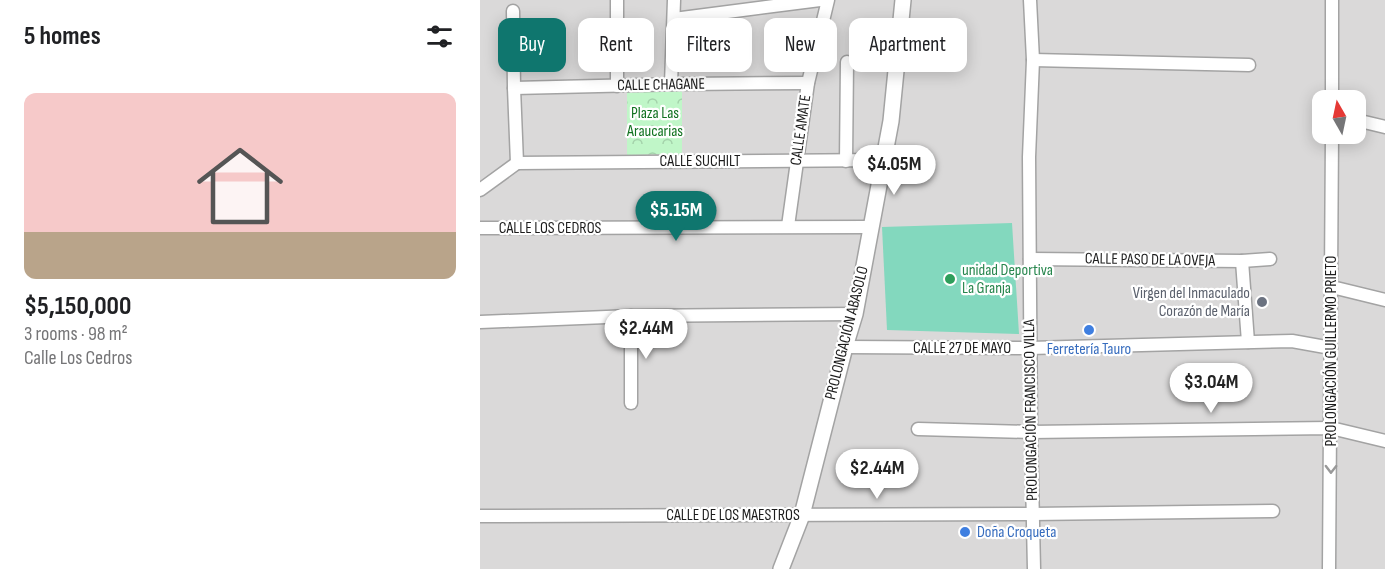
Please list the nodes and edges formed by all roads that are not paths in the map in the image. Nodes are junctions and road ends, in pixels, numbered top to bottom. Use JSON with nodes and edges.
{"nodes":[{"id":1,"x":617,"y":0,"type":"edge"},
{"id":2,"x":674,"y":0,"type":"edge"},
{"id":3,"x":820,"y":0,"type":"edge"},
{"id":4,"x":828,"y":0,"type":"edge"},
{"id":5,"x":903,"y":0,"type":"edge"},
{"id":6,"x":1030,"y":0,"type":"edge"},
{"id":7,"x":1332,"y":0,"type":"edge"},
{"id":8,"x":513,"y":10,"type":"dead end"},
{"id":9,"x":674,"y":18,"type":"edge"},
{"id":10,"x":682,"y":18,"type":"edge"},
{"id":11,"x":1033,"y":60,"type":"junction"},
{"id":12,"x":847,"y":62,"type":"dead end"},
{"id":13,"x":1249,"y":65,"type":"dead end"},
{"id":14,"x":672,"y":72,"type":"edge"},
{"id":15,"x":808,"y":83,"type":"junction"},
{"id":16,"x":671,"y":84,"type":"junction"},
{"id":17,"x":617,"y":86,"type":"junction"},
{"id":18,"x":514,"y":88,"type":"junction"},
{"id":19,"x":1332,"y":90,"type":"edge"},
{"id":20,"x":1366,"y":122,"type":"edge"},
{"id":21,"x":1385,"y":127,"type":"edge"},
{"id":22,"x":1332,"y":144,"type":"edge"},
{"id":23,"x":797,"y":160,"type":"junction"},
{"id":24,"x":883,"y":160,"type":"junction"},
{"id":25,"x":846,"y":161,"type":"junction"},
{"id":26,"x":517,"y":163,"type":"junction"},
{"id":27,"x":480,"y":190,"type":"edge"},
{"id":28,"x":789,"y":226,"type":"junction"},
{"id":29,"x":872,"y":226,"type":"junction"},
{"id":30,"x":480,"y":228,"type":"edge"},
{"id":31,"x":1030,"y":259,"type":"junction"},
{"id":32,"x":1270,"y":260,"type":"dead end"},
{"id":33,"x":1242,"y":261,"type":"junction"},
{"id":34,"x":1332,"y":287,"type":"junction"},
{"id":35,"x":1385,"y":300,"type":"edge"},
{"id":36,"x":855,"y":314,"type":"junction"},
{"id":37,"x":631,"y":316,"type":"junction"},
{"id":38,"x":480,"y":322,"type":"edge"},
{"id":39,"x":1248,"y":342,"type":"junction"},
{"id":40,"x":845,"y":347,"type":"junction"},
{"id":41,"x":1030,"y":348,"type":"junction"},
{"id":42,"x":1331,"y":348,"type":"junction"},
{"id":43,"x":631,"y":403,"type":"dead end"},
{"id":44,"x":1331,"y":428,"type":"junction"},
{"id":45,"x":918,"y":429,"type":"dead end"},
{"id":46,"x":1031,"y":432,"type":"junction"},
{"id":47,"x":1385,"y":441,"type":"edge"},
{"id":48,"x":1273,"y":511,"type":"dead end"},
{"id":49,"x":1032,"y":514,"type":"junction"},
{"id":50,"x":802,"y":515,"type":"junction"},
{"id":51,"x":480,"y":516,"type":"edge"},
{"id":52,"x":781,"y":569,"type":"edge"},
{"id":53,"x":1034,"y":569,"type":"edge"},
{"id":54,"x":1329,"y":569,"type":"edge"}],
"edges":[{"from":1,"to":17,"type":"street"},
{"from":2,"to":9,"type":"street"},
{"from":3,"to":10,"type":"street"},
{"from":4,"to":15,"type":"street","name":"CALLE AMATE"},
{"from":5,"to":24,"type":"street","name":"PROLONGACIÓN ABASOLO"},
{"from":6,"to":11,"type":"street","name":"PROLONGACIÓN FRANCISCO VILLA"},
{"from":7,"to":19,"type":"street"},
{"from":8,"to":18,"type":"street"},
{"from":11,"to":13,"type":"street"},
{"from":11,"to":31,"type":"street","name":"PROLONGACIÓN FRANCISCO VILLA"},
{"from":12,"to":25,"type":"street"},
{"from":14,"to":16,"type":"street"},
{"from":15,"to":16,"type":"street","name":"CALLE CHAGANE"},
{"from":15,"to":23,"type":"street","name":"CALLE AMATE"},
{"from":16,"to":17,"type":"street","name":"CALLE CHAGANE"},
{"from":17,"to":18,"type":"street","name":"CALLE CHAGANE"},
{"from":18,"to":26,"type":"street"},
{"from":20,"to":21,"type":"street"},
{"from":22,"to":34,"type":"street","name":"PROLONGACIÓN GUILLERMO PRIETO"},
{"from":23,"to":25,"type":"street","name":"CALLE SUCHILT"},
{"from":23,"to":26,"type":"street","name":"CALLE SUCHILT"},
{"from":23,"to":28,"type":"street","name":"CALLE AMATE"},
{"from":24,"to":25,"type":"street","name":"CALLE SUCHILT"},
{"from":24,"to":29,"type":"street","name":"PROLONGACIÓN ABASOLO"},
{"from":26,"to":27,"type":"street"},
{"from":28,"to":29,"type":"street","name":"CALLE LOS CEDROS"},
{"from":28,"to":30,"type":"street","name":"CALLE LOS CEDROS"},
{"from":29,"to":36,"type":"street","name":"PROLONGACIÓN ABASOLO"},
{"from":31,"to":33,"type":"street","name":"CALLE PASO DE LA OVEJA"},
{"from":31,"to":41,"type":"street","name":"PROLONGACIÓN FRANCISCO VILLA"},
{"from":32,"to":33,"type":"street","name":"CALLE PASO DE LA OVEJA"},
{"from":33,"to":39,"type":"street"},
{"from":34,"to":35,"type":"street"},
{"from":34,"to":42,"type":"street","name":"PROLONGACIÓN GUILLERMO PRIETO"},
{"from":36,"to":37,"type":"street"},
{"from":36,"to":40,"type":"street","name":"PROLONGACIÓN ABASOLO"},
{"from":37,"to":38,"type":"street"},
{"from":37,"to":43,"type":"street"},
{"from":39,"to":41,"type":"street","name":"CALLE 27 DE MAYO"},
{"from":39,"to":42,"type":"street","name":"CALLE 27 DE MAYO"},
{"from":40,"to":41,"type":"street","name":"CALLE 27 DE MAYO"},
{"from":40,"to":50,"type":"street","name":"PROLONGACIÓN ABASOLO"},
{"from":41,"to":46,"type":"street","name":"PROLONGACIÓN FRANCISCO VILLA"},
{"from":42,"to":44,"type":"street","name":"PROLONGACIÓN GUILLERMO PRIETO"},
{"from":44,"to":46,"type":"street"},
{"from":44,"to":47,"type":"street"},
{"from":44,"to":54,"type":"street","name":"PROLONGACIÓN GUILLERMO PRIETO","one_way":true},
{"from":45,"to":46,"type":"street"},
{"from":46,"to":49,"type":"street","name":"PROLONGACIÓN FRANCISCO VILLA"},
{"from":48,"to":49,"type":"street","name":"CALLE DE LOS MAESTROS"},
{"from":49,"to":50,"type":"street","name":"CALLE DE LOS MAESTROS"},
{"from":49,"to":53,"type":"street","name":"PROLONGACIÓN FRANCISCO VILLA"},
{"from":50,"to":51,"type":"street","name":"CALLE DE LOS MAESTROS"},
{"from":50,"to":52,"type":"street","name":"PROLONGACIÓN ABASOLO"}]}
